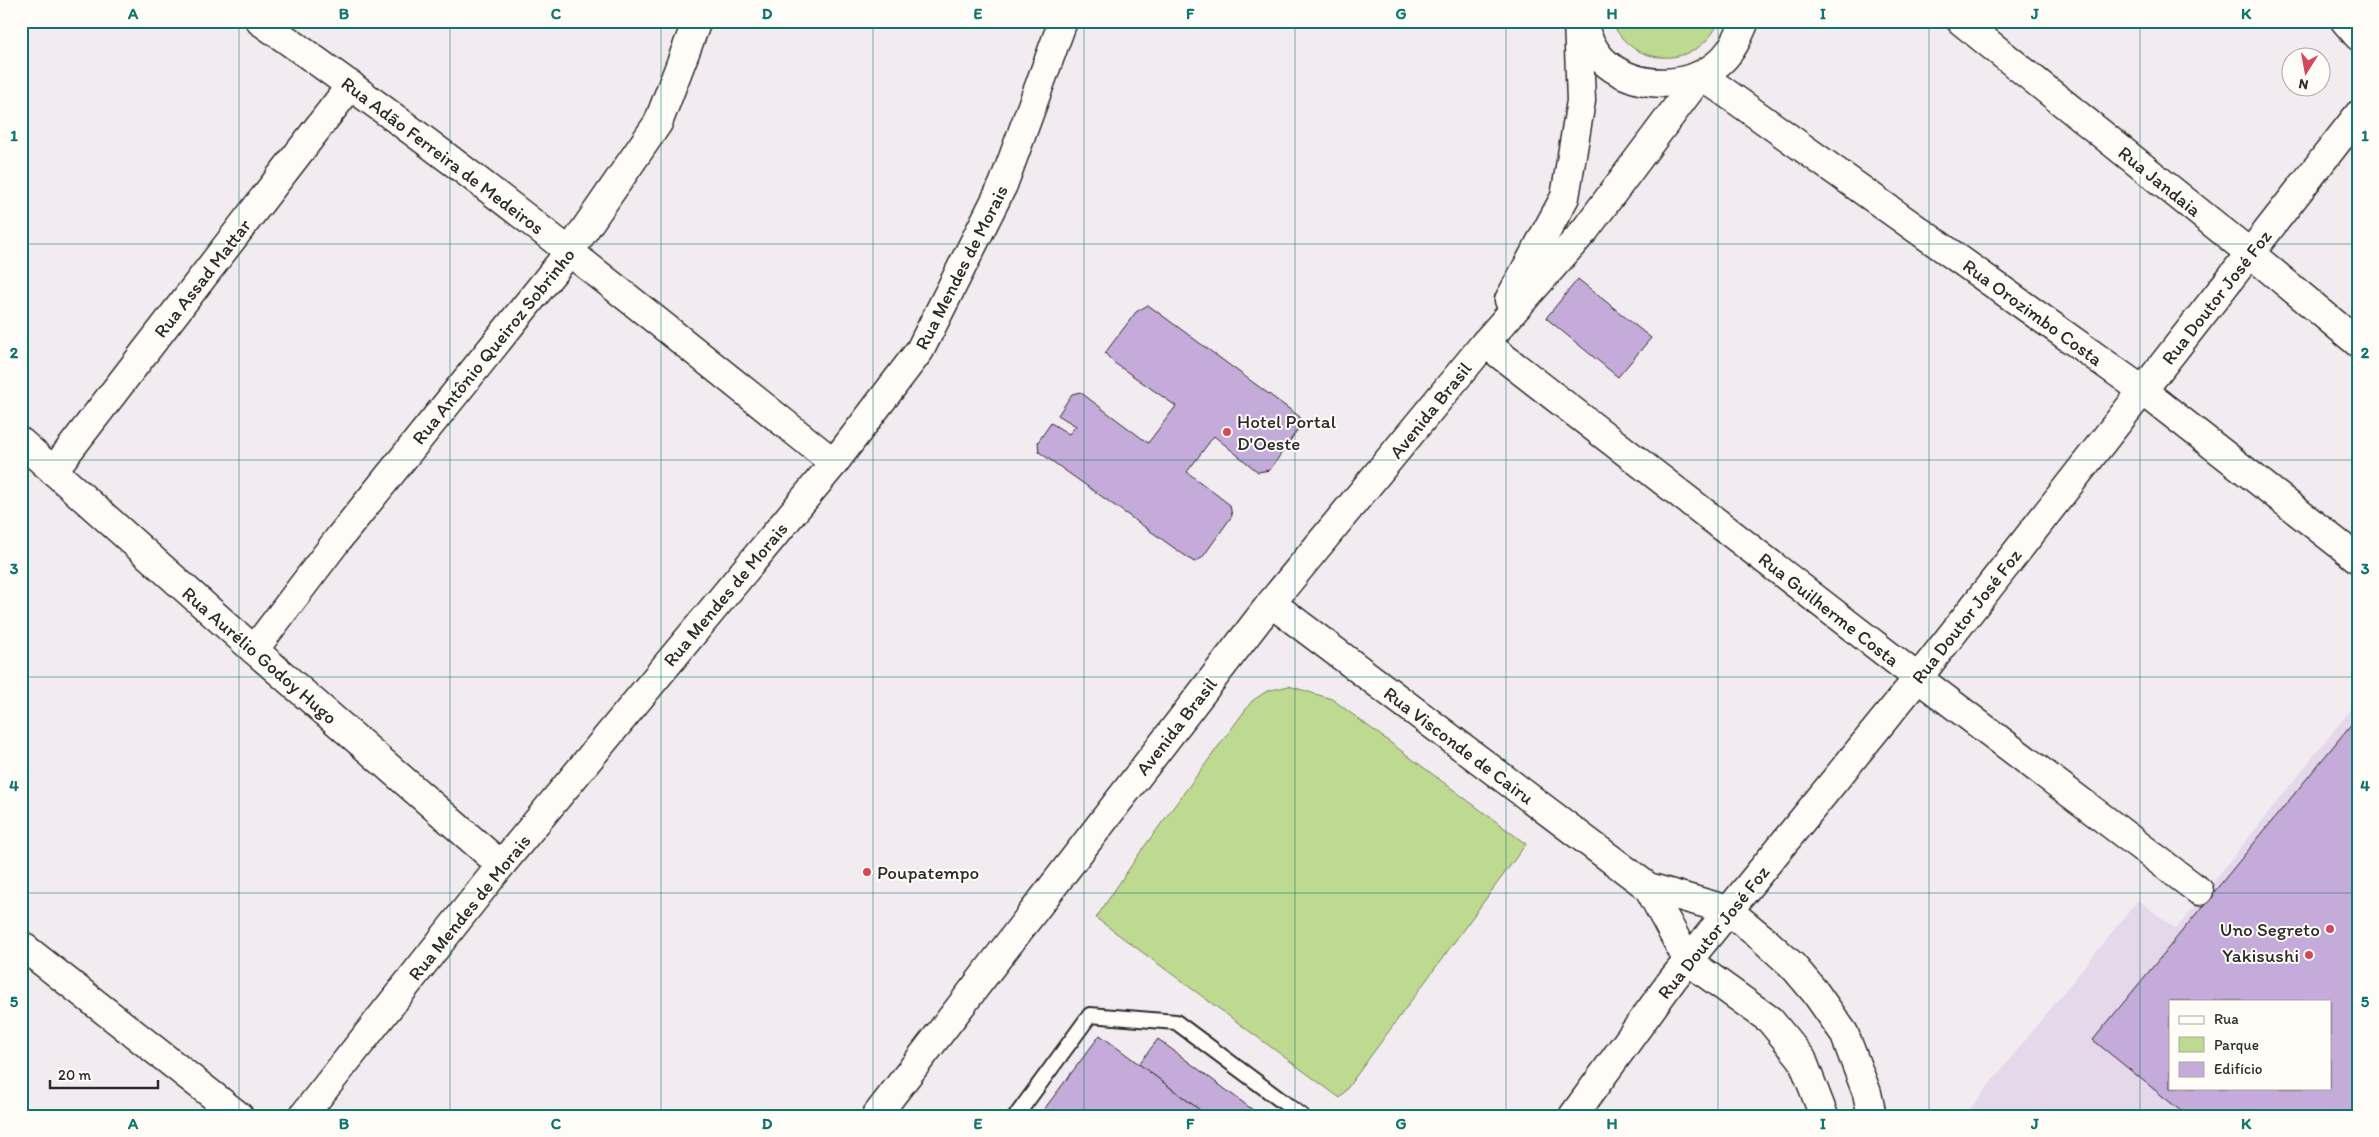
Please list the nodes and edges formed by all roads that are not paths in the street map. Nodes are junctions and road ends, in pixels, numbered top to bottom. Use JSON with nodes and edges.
{"nodes":[{"id":1,"x":260,"y":21,"type":"edge"},
{"id":2,"x":697,"y":21,"type":"edge"},
{"id":3,"x":1063,"y":21,"type":"edge"},
{"id":4,"x":1580,"y":21,"type":"edge"},
{"id":5,"x":1961,"y":21,"type":"edge"},
{"id":6,"x":2345,"y":21,"type":"edge"},
{"id":7,"x":1743,"y":28,"type":"edge"},
{"id":8,"x":2358,"y":36,"type":"edge"},
{"id":9,"x":1701,"y":75,"type":"junction"},
{"id":10,"x":351,"y":85,"type":"junction"},
{"id":11,"x":2358,"y":114,"type":"edge"},
{"id":12,"x":570,"y":251,"type":"junction"},
{"id":13,"x":2251,"y":254,"type":"junction"},
{"id":14,"x":1485,"y":343,"type":"junction"},
{"id":15,"x":2358,"y":343,"type":"edge"},
{"id":16,"x":2142,"y":390,"type":"junction"},
{"id":17,"x":21,"y":442,"type":"edge"},
{"id":18,"x":834,"y":463,"type":"junction"},
{"id":19,"x":53,"y":471,"type":"junction"},
{"id":20,"x":2358,"y":559,"type":"edge"},
{"id":21,"x":1270,"y":603,"type":"junction"},
{"id":22,"x":254,"y":650,"type":"junction"},
{"id":23,"x":1918,"y":678,"type":"junction"},
{"id":24,"x":501,"y":866,"type":"junction"},
{"id":25,"x":1648,"y":887,"type":"junction"},
{"id":26,"x":2199,"y":891,"type":"dead end"},
{"id":27,"x":1728,"y":910,"type":"junction"},
{"id":28,"x":21,"y":945,"type":"edge"},
{"id":29,"x":1688,"y":961,"type":"junction"},
{"id":30,"x":239,"y":1116,"type":"edge"},
{"id":31,"x":303,"y":1116,"type":"edge"},
{"id":32,"x":876,"y":1116,"type":"edge"},
{"id":33,"x":1016,"y":1116,"type":"edge"},
{"id":34,"x":1302,"y":1116,"type":"edge"},
{"id":35,"x":1573,"y":1116,"type":"edge"},
{"id":36,"x":1824,"y":1116,"type":"edge"},
{"id":37,"x":1872,"y":1116,"type":"edge"}],
"edges":[{"from":1,"to":10,"type":"street","name":"Rua Adão Ferreira de Medeiros"},
{"from":2,"to":12,"type":"street","name":"Rua Antônio Queiroz Sobrinho"},
{"from":3,"to":18,"type":"street","name":"Rua Mendes de Morais"},
{"from":4,"to":9,"type":"street"},
{"from":4,"to":14,"type":"street"},
{"from":5,"to":13,"type":"street","name":"Rua Jandaia"},
{"from":6,"to":8,"type":"street"},
{"from":7,"to":9,"type":"street"},
{"from":9,"to":14,"type":"street"},
{"from":9,"to":16,"type":"street","name":"Rua Orozimbo Costa"},
{"from":10,"to":12,"type":"street","name":"Rua Adão Ferreira de Medeiros"},
{"from":10,"to":19,"type":"street","name":"Rua Assad Mattar"},
{"from":11,"to":13,"type":"street","name":"Rua Doutor José Foz"},
{"from":12,"to":18,"type":"street","name":"Rua Adão Ferreira de Medeiros"},
{"from":12,"to":22,"type":"street","name":"Rua Antônio Queiroz Sobrinho"},
{"from":13,"to":15,"type":"street","name":"Rua Jandaia"},
{"from":13,"to":16,"type":"street","name":"Rua Doutor José Foz"},
{"from":14,"to":21,"type":"street","name":"Avenida Brasil"},
{"from":14,"to":23,"type":"street","name":"Rua Guilherme Costa"},
{"from":16,"to":20,"type":"street","name":"Rua Orozimbo Costa"},
{"from":16,"to":23,"type":"street","name":"Rua Doutor José Foz"},
{"from":17,"to":19,"type":"street","name":"Rua Aurélio Godoy Hugo"},
{"from":18,"to":24,"type":"street","name":"Rua Mendes de Morais"},
{"from":19,"to":22,"type":"street","name":"Rua Aurélio Godoy Hugo"},
{"from":21,"to":25,"type":"street","name":"Rua Visconde de Cairu"},
{"from":21,"to":32,"type":"street","name":"Avenida Brasil"},
{"from":22,"to":24,"type":"street","name":"Rua Aurélio Godoy Hugo"},
{"from":23,"to":26,"type":"street","name":"Rua Guilherme Costa"},
{"from":23,"to":27,"type":"street","name":"Rua Doutor José Foz"},
{"from":24,"to":31,"type":"street","name":"Rua Mendes de Morais"},
{"from":25,"to":27,"type":"street","name":"Rua Visconde de Cairu"},
{"from":25,"to":29,"type":"street","name":"Rua Visconde de Cairu"},
{"from":27,"to":29,"type":"street","name":"Rua Doutor José Foz"},
{"from":27,"to":37,"type":"street","name":"Rua Visconde de Cairu"},
{"from":28,"to":30,"type":"street"},
{"from":29,"to":35,"type":"street","name":"Rua Doutor José Foz"},
{"from":29,"to":36,"type":"street","name":"Rua Visconde de Cairu"},
{"from":33,"to":34,"type":"lane"}]}
